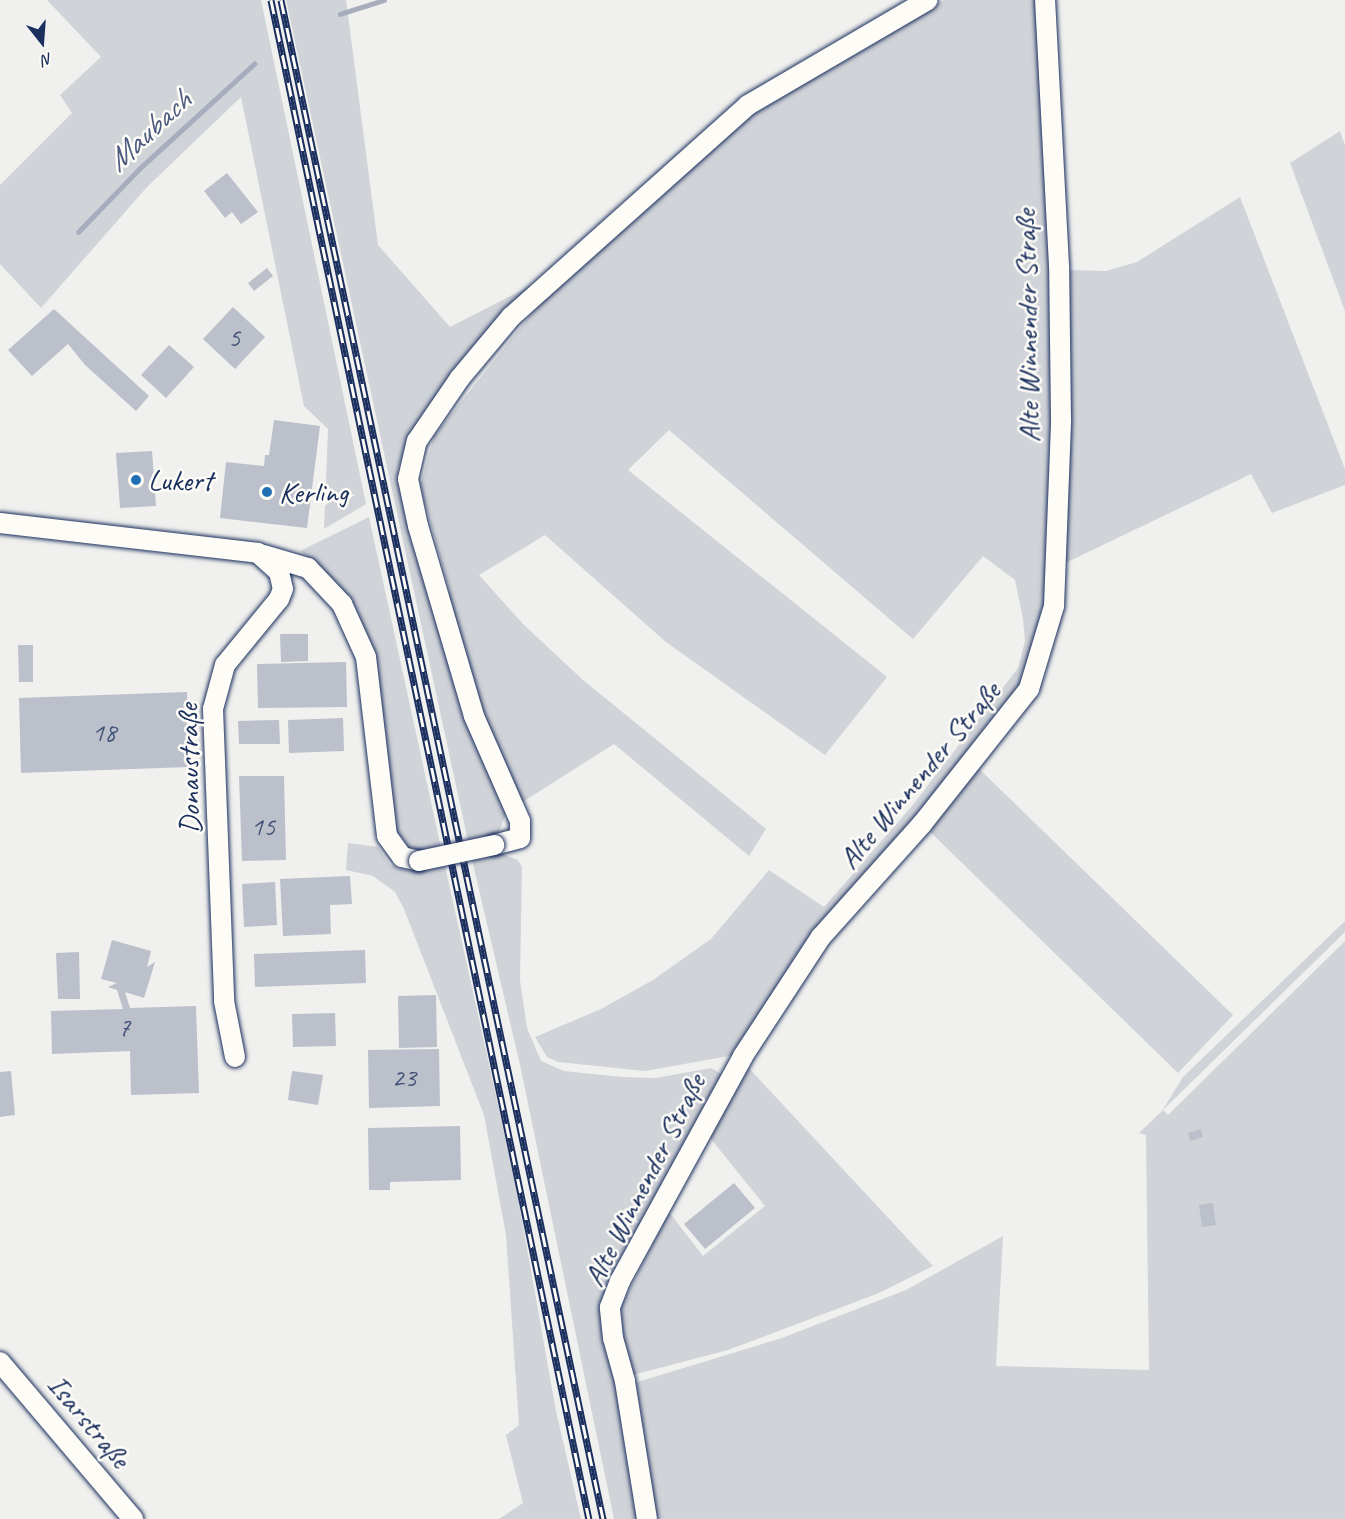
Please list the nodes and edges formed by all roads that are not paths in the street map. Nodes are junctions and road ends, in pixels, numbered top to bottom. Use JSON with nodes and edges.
{"nodes":[{"id":1,"x":928,"y":0,"type":"edge"},
{"id":2,"x":1045,"y":0,"type":"edge"},
{"id":3,"x":0,"y":523,"type":"edge"},
{"id":4,"x":258,"y":553,"type":"junction"},
{"id":5,"x":235,"y":1057,"type":"dead end"},
{"id":6,"x":0,"y":1362,"type":"edge"},
{"id":7,"x":133,"y":1519,"type":"edge"},
{"id":8,"x":647,"y":1519,"type":"edge"}],
"edges":[{"from":1,"to":4,"type":"street","bridge":true},
{"from":2,"to":8,"type":"street","name":"Alte Winnender Straße"},
{"from":3,"to":4,"type":"street"},
{"from":4,"to":5,"type":"street","name":"Donaustraße"},
{"from":6,"to":7,"type":"street","name":"Isarstraße"}]}
